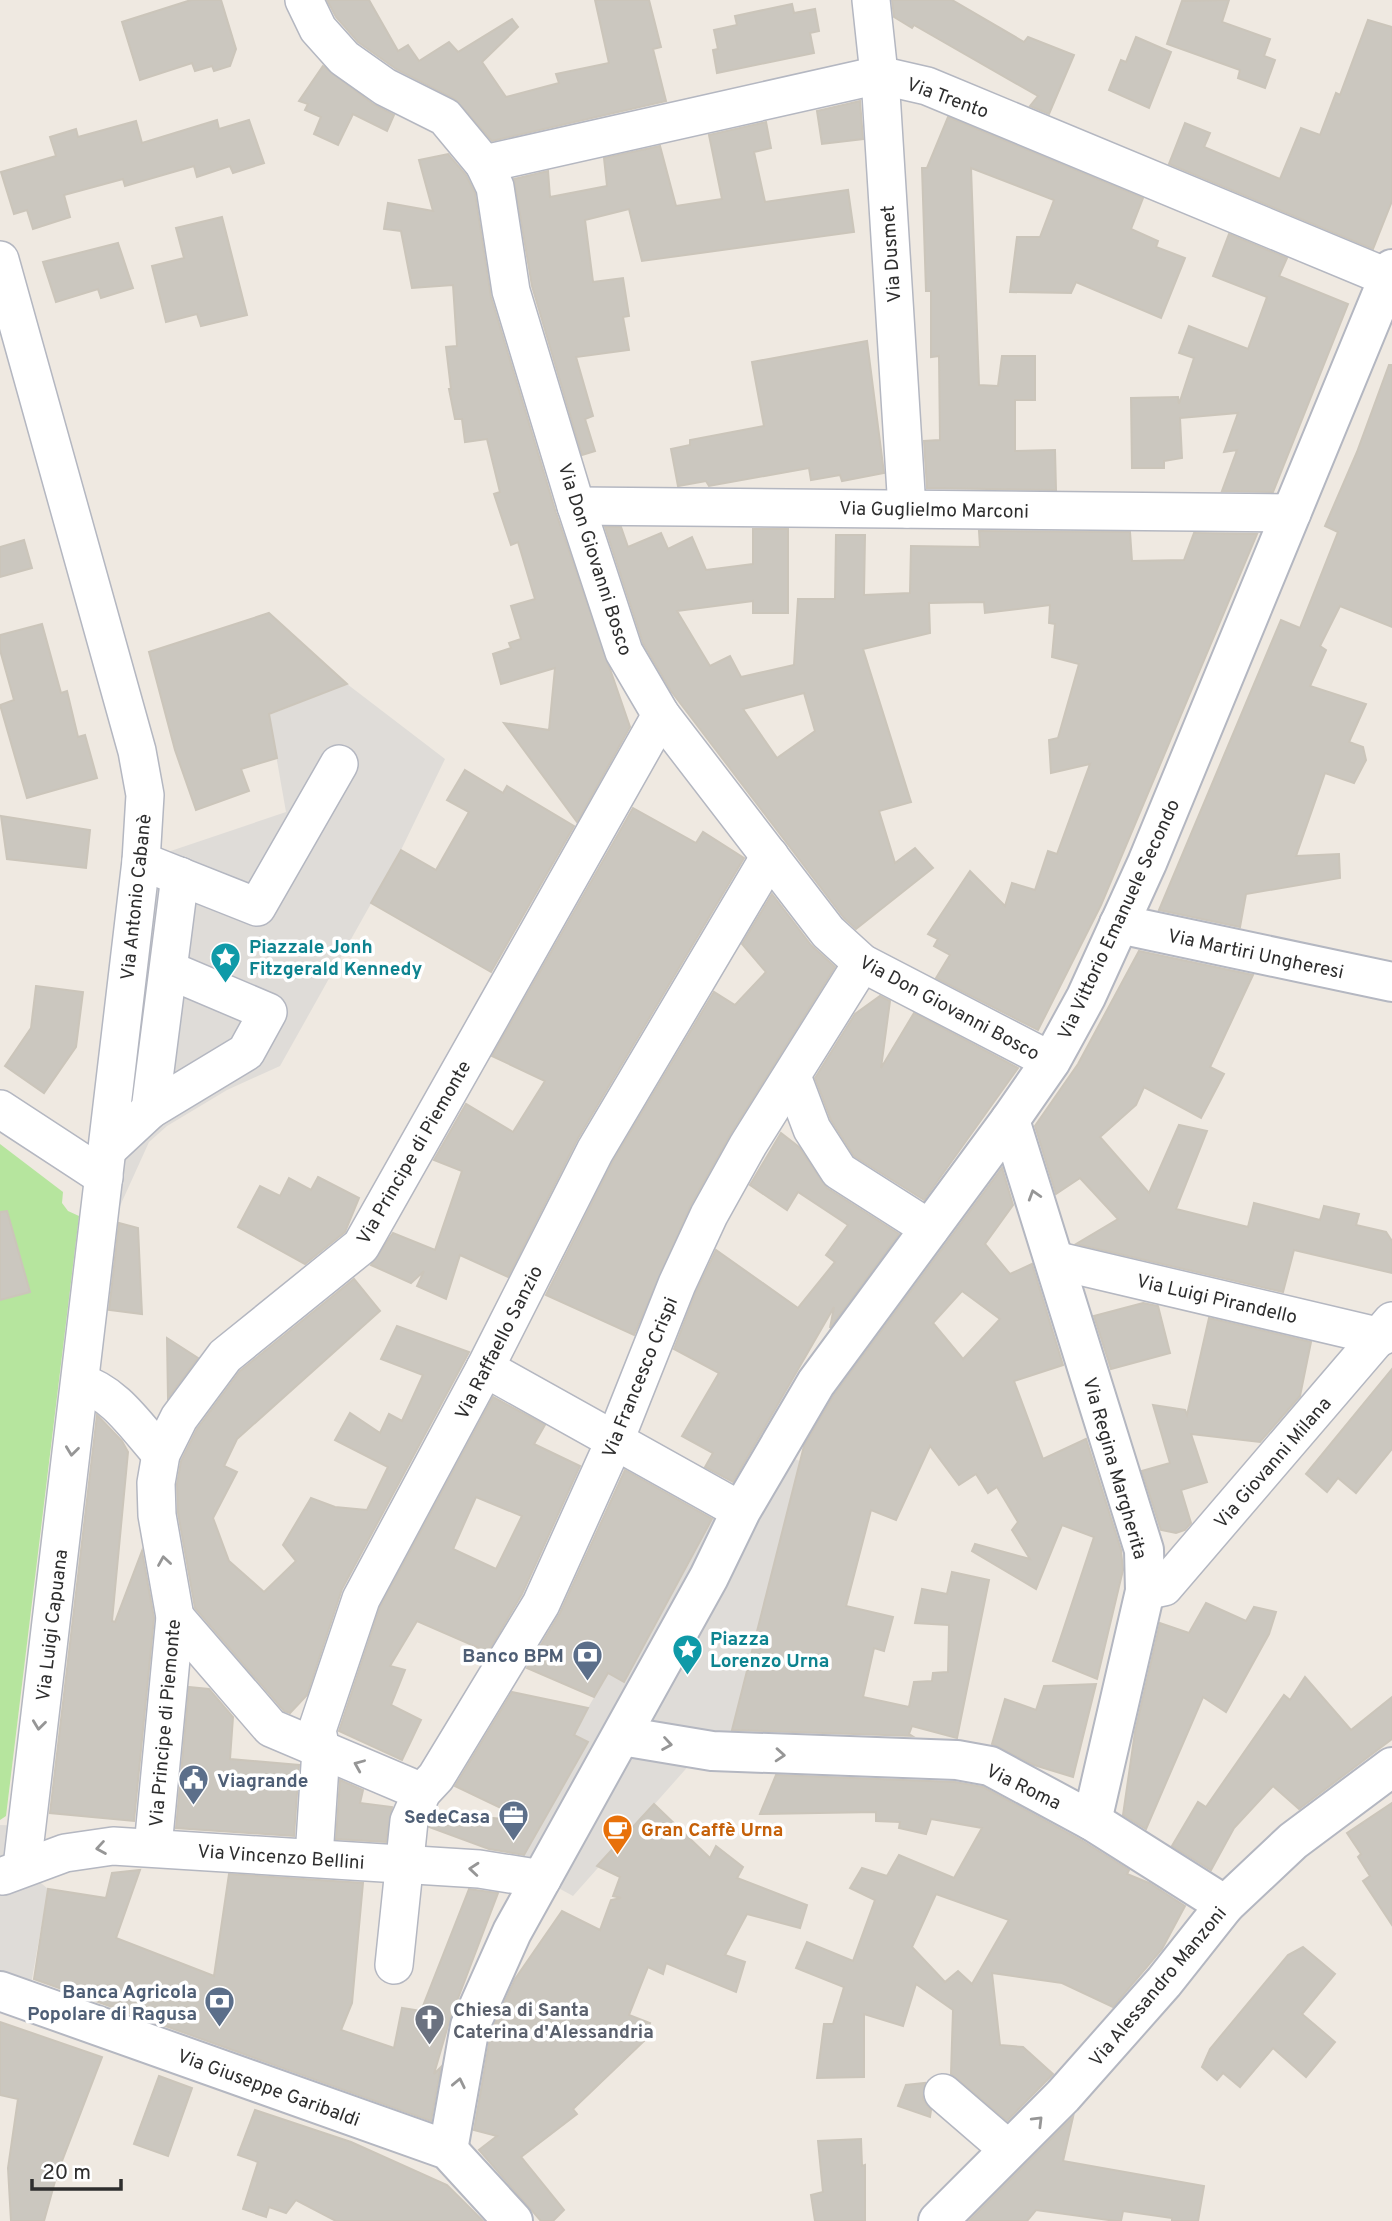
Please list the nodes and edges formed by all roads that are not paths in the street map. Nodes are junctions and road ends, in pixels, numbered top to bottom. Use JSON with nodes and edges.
{"nodes":[{"id":1,"x":304,"y":0,"type":"edge"},
{"id":2,"x":871,"y":0,"type":"edge"},
{"id":3,"x":879,"y":75,"type":"junction"},
{"id":4,"x":484,"y":164,"type":"junction"},
{"id":5,"x":0,"y":260,"type":"edge"},
{"id":6,"x":1390,"y":274,"type":"edge"},
{"id":7,"x":576,"y":506,"type":"junction"},
{"id":8,"x":907,"y":509,"type":"junction"},
{"id":9,"x":1292,"y":513,"type":"junction"},
{"id":10,"x":661,"y":715,"type":"junction"},
{"id":11,"x":339,"y":764,"type":"dead end"},
{"id":12,"x":770,"y":856,"type":"junction"},
{"id":13,"x":141,"y":861,"type":"junction"},
{"id":14,"x":180,"y":876,"type":"junction"},
{"id":15,"x":1119,"y":924,"type":"junction"},
{"id":16,"x":862,"y":963,"type":"junction"},
{"id":17,"x":169,"y":970,"type":"junction"},
{"id":18,"x":1392,"y":982,"type":"edge"},
{"id":19,"x":1051,"y":1061,"type":"junction"},
{"id":20,"x":792,"y":1076,"type":"junction"},
{"id":21,"x":0,"y":1109,"type":"edge"},
{"id":22,"x":150,"y":1110,"type":"junction"},
{"id":23,"x":1010,"y":1120,"type":"junction"},
{"id":24,"x":105,"y":1164,"type":"junction"},
{"id":25,"x":930,"y":1228,"type":"junction"},
{"id":26,"x":1054,"y":1260,"type":"junction"},
{"id":27,"x":1386,"y":1329,"type":"edge"},
{"id":28,"x":485,"y":1368,"type":"junction"},
{"id":29,"x":80,"y":1383,"type":"junction"},
{"id":30,"x":615,"y":1440,"type":"junction"},
{"id":31,"x":161,"y":1454,"type":"junction"},
{"id":32,"x":741,"y":1511,"type":"junction"},
{"id":33,"x":1145,"y":1591,"type":"junction"},
{"id":34,"x":175,"y":1617,"type":"junction"},
{"id":35,"x":622,"y":1736,"type":"junction"},
{"id":36,"x":321,"y":1750,"type":"junction"},
{"id":37,"x":1392,"y":1767,"type":"edge"},
{"id":38,"x":422,"y":1792,"type":"junction"},
{"id":39,"x":1092,"y":1821,"type":"junction"},
{"id":40,"x":153,"y":1847,"type":"junction"},
{"id":41,"x":314,"y":1857,"type":"junction"},
{"id":42,"x":405,"y":1865,"type":"junction"},
{"id":43,"x":11,"y":1872,"type":"edge"},
{"id":44,"x":542,"y":1879,"type":"junction"},
{"id":45,"x":1225,"y":1905,"type":"junction"},
{"id":46,"x":394,"y":1965,"type":"dead end"},
{"id":47,"x":0,"y":1992,"type":"edge"},
{"id":48,"x":943,"y":2092,"type":"dead end"},
{"id":49,"x":448,"y":2150,"type":"junction"},
{"id":50,"x":1009,"y":2150,"type":"junction"},
{"id":51,"x":513,"y":2221,"type":"edge"},
{"id":52,"x":938,"y":2221,"type":"edge"}],
"edges":[{"from":1,"to":4,"type":"street","name":"Via Don Giovanni Bosco"},
{"from":2,"to":3,"type":"street","name":"Via Dusmet"},
{"from":3,"to":4,"type":"street","name":"Via Trento"},
{"from":3,"to":6,"type":"street","name":"Via Trento"},
{"from":3,"to":8,"type":"street","name":"Via Dusmet"},
{"from":4,"to":7,"type":"street","name":"Via Don Giovanni Bosco"},
{"from":5,"to":13,"type":"street","name":"Via Antonio Cabanè"},
{"from":6,"to":9,"type":"street","name":"Via Vittorio Emanuele Secondo"},
{"from":7,"to":8,"type":"street","name":"Via Guglielmo Marconi"},
{"from":7,"to":10,"type":"street","name":"Via Don Giovanni Bosco"},
{"from":8,"to":9,"type":"street","name":"Via Guglielmo Marconi"},
{"from":9,"to":15,"type":"street","name":"Via Vittorio Emanuele Secondo"},
{"from":10,"to":12,"type":"street","name":"Via Don Giovanni Bosco"},
{"from":10,"to":31,"type":"street","name":"Via Principe di Piemonte"},
{"from":11,"to":14,"type":"street"},
{"from":12,"to":16,"type":"street","name":"Via Don Giovanni Bosco"},
{"from":12,"to":28,"type":"street","name":"Via Raffaello Sanzio"},
{"from":13,"to":14,"type":"street"},
{"from":13,"to":24,"type":"street","name":"Via Antonio Cabanè"},
{"from":14,"to":17,"type":"street"},
{"from":15,"to":18,"type":"street","name":"Via Martiri Ungheresi"},
{"from":15,"to":19,"type":"street","name":"Via Vittorio Emanuele Secondo"},
{"from":16,"to":19,"type":"street","name":"Via Don Giovanni Bosco"},
{"from":16,"to":20,"type":"street","name":"Via Francesco Crispi"},
{"from":17,"to":22,"type":"street"},
{"from":17,"to":22,"type":"street"},
{"from":19,"to":23,"type":"street","name":"Via Vittorio Emanuele Secondo"},
{"from":20,"to":25,"type":"street"},
{"from":20,"to":30,"type":"street","name":"Via Francesco Crispi"},
{"from":21,"to":24,"type":"street"},
{"from":22,"to":24,"type":"street"},
{"from":23,"to":25,"type":"street","name":"Via Vittorio Emanuele Secondo"},
{"from":26,"to":23,"type":"street","name":"Via Regina Margherita","one_way":true},
{"from":24,"to":29,"type":"street","name":"Via Antonio Cabanè"},
{"from":25,"to":32,"type":"street","name":"Via Vittorio Emanuele Secondo"},
{"from":26,"to":27,"type":"street","name":"Via Luigi Pirandello"},
{"from":26,"to":33,"type":"street","name":"Via Regina Margherita"},
{"from":27,"to":33,"type":"street","name":"Via Giovanni Milana"},
{"from":28,"to":30,"type":"street"},
{"from":28,"to":36,"type":"street","name":"Via Raffaello Sanzio"},
{"from":29,"to":31,"type":"street"},
{"from":29,"to":43,"type":"street","name":"Via Luigi Capuana","one_way":true},
{"from":30,"to":32,"type":"street"},
{"from":30,"to":38,"type":"street","name":"Via Francesco Crispi"},
{"from":34,"to":31,"type":"street","name":"Via Principe di Piemonte","one_way":true},
{"from":32,"to":35,"type":"street","name":"Via Vittorio Emanuele Secondo"},
{"from":33,"to":39,"type":"street","name":"Via Regina Margherita"},
{"from":34,"to":36,"type":"street"},
{"from":34,"to":40,"type":"street","name":"Via Principe di Piemonte"},
{"from":35,"to":39,"type":"street","name":"Via Roma","one_way":true},
{"from":35,"to":44,"type":"street","name":"Via Vittorio Emanuele Secondo"},
{"from":38,"to":36,"type":"street","one_way":true},
{"from":36,"to":41,"type":"street","name":"Via Raffaello Sanzio"},
{"from":37,"to":45,"type":"street","name":"Via Alessandro Manzoni"},
{"from":38,"to":42,"type":"street","name":"Via Francesco Crispi"},
{"from":39,"to":45,"type":"street","name":"Via Roma"},
{"from":40,"to":41,"type":"street","name":"Via Vincenzo Bellini"},
{"from":40,"to":43,"type":"street","name":"Via Vincenzo Bellini","one_way":true},
{"from":41,"to":42,"type":"street","name":"Via Vincenzo Bellini"},
{"from":44,"to":42,"type":"street","name":"Via Vincenzo Bellini","one_way":true},
{"from":42,"to":46,"type":"street","name":"Via Francesco Crispi"},
{"from":49,"to":44,"type":"street","one_way":true},
{"from":50,"to":45,"type":"street","name":"Via Alessandro Manzoni","one_way":true},
{"from":47,"to":49,"type":"street","name":"Via Giuseppe Garibaldi"},
{"from":48,"to":50,"type":"street"},
{"from":49,"to":51,"type":"street","name":"Via Giuseppe Garibaldi"},
{"from":50,"to":52,"type":"street","name":"Via Alessandro Manzoni"}]}
